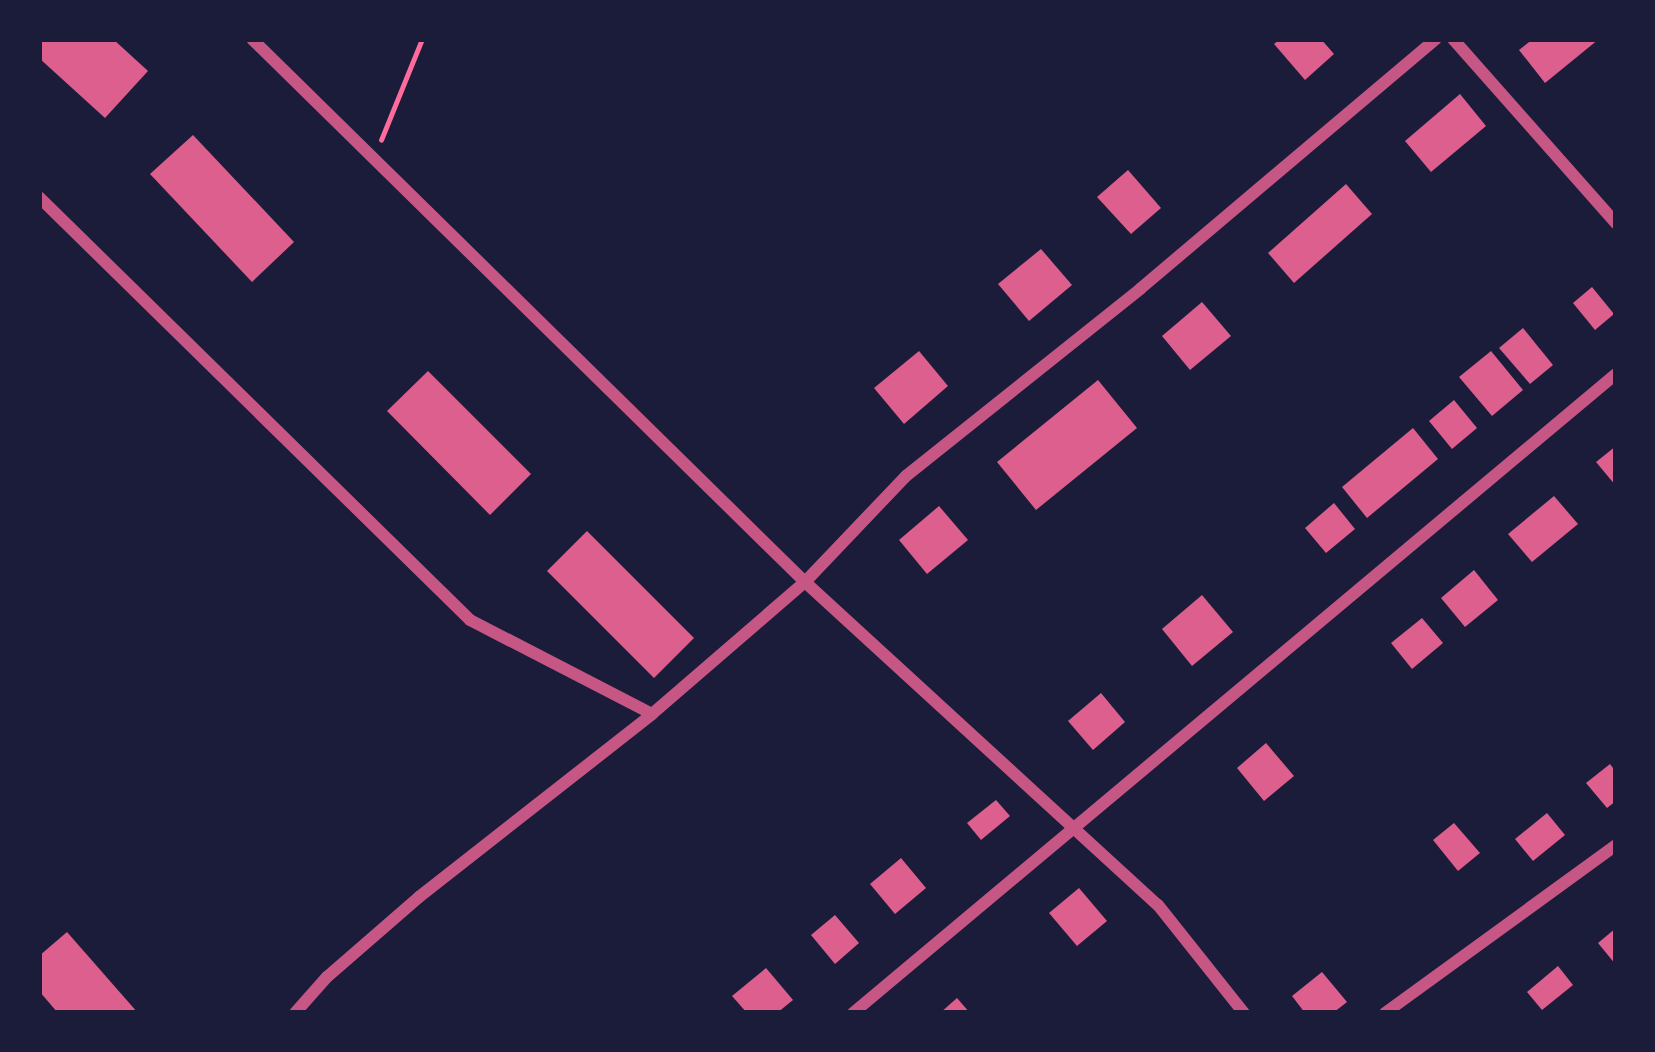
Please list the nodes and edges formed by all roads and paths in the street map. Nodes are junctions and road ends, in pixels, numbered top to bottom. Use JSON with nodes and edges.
{"nodes":[{"id":1,"x":252,"y":39,"type":"edge"},
{"id":2,"x":422,"y":39,"type":"edge"},
{"id":3,"x":1436,"y":39,"type":"edge"},
{"id":4,"x":1453,"y":39,"type":"edge"},
{"id":5,"x":375,"y":156,"type":"junction"},
{"id":6,"x":39,"y":197,"type":"edge"},
{"id":7,"x":1616,"y":223,"type":"edge"},
{"id":8,"x":1616,"y":374,"type":"edge"},
{"id":9,"x":805,"y":583,"type":"junction"},
{"id":10,"x":652,"y":714,"type":"junction"},
{"id":11,"x":1074,"y":826,"type":"junction"},
{"id":12,"x":1616,"y":845,"type":"edge"},
{"id":13,"x":296,"y":1013,"type":"edge"},
{"id":14,"x":853,"y":1013,"type":"edge"},
{"id":15,"x":1244,"y":1013,"type":"edge"},
{"id":16,"x":1384,"y":1013,"type":"edge"}],
"edges":[{"from":1,"to":5,"type":"street"},
{"from":2,"to":5,"type":"path"},
{"from":3,"to":9,"type":"street"},
{"from":4,"to":7,"type":"street"},
{"from":5,"to":9,"type":"street"},
{"from":6,"to":10,"type":"street"},
{"from":8,"to":11,"type":"street"},
{"from":9,"to":10,"type":"street"},
{"from":9,"to":11,"type":"street"},
{"from":10,"to":13,"type":"street"},
{"from":11,"to":14,"type":"street"},
{"from":11,"to":15,"type":"street"},
{"from":12,"to":16,"type":"street"}]}
